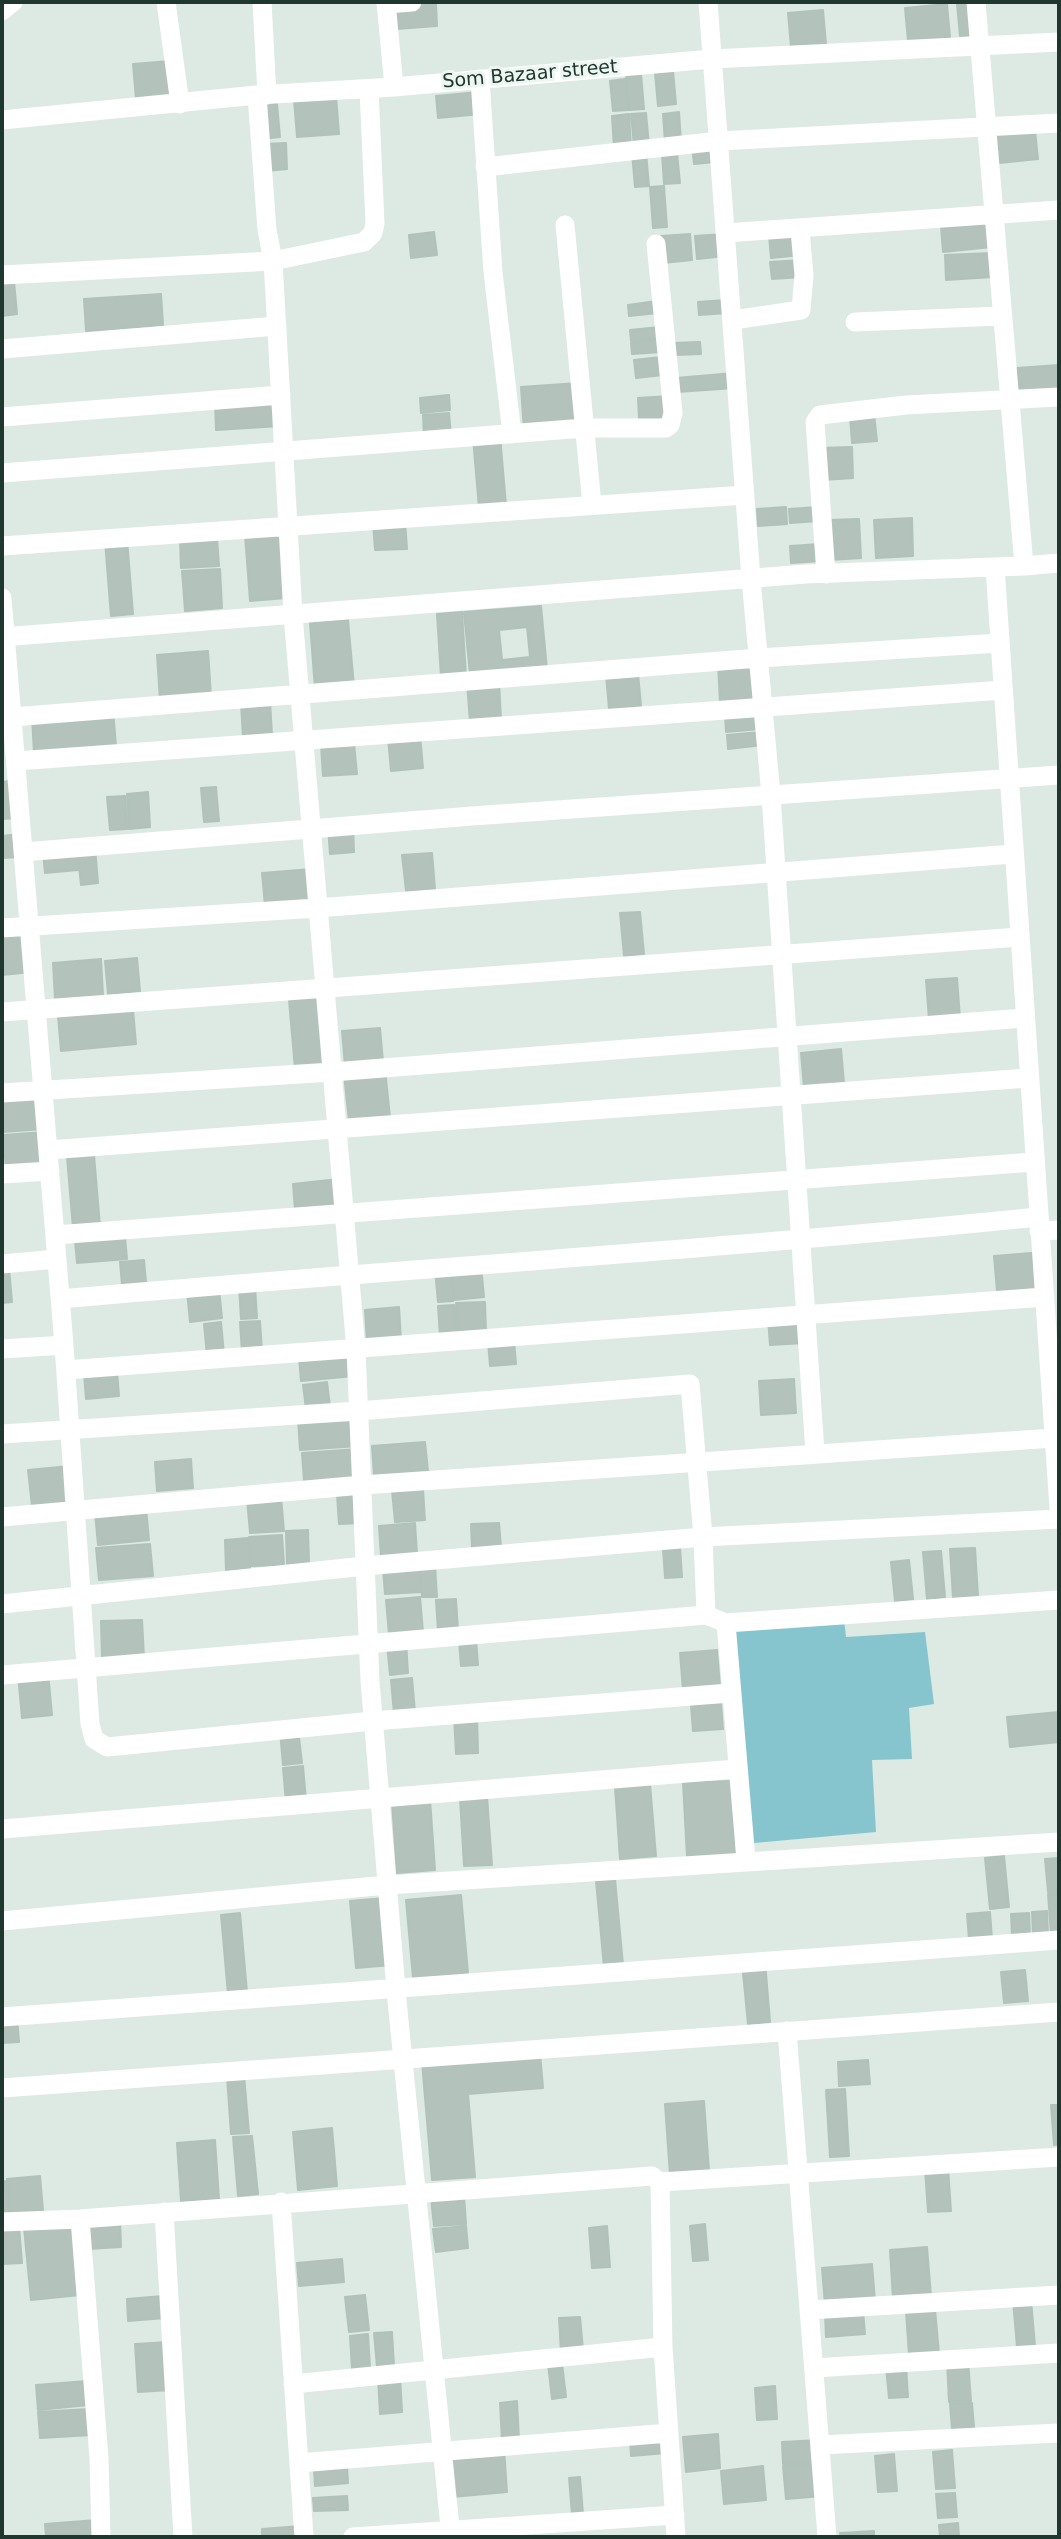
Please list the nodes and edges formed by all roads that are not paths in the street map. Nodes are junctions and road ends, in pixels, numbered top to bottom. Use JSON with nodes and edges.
{"nodes":[{"id":1,"x":13,"y":2,"type":"edge"},
{"id":2,"x":166,"y":2,"type":"edge"},
{"id":3,"x":262,"y":2,"type":"edge"},
{"id":4,"x":412,"y":2,"type":"edge"},
{"id":5,"x":708,"y":2,"type":"edge"},
{"id":6,"x":976,"y":2,"type":"edge"},
{"id":7,"x":386,"y":3,"type":"edge"},
{"id":8,"x":2,"y":11,"type":"edge"},
{"id":9,"x":1059,"y":42,"type":"edge"},
{"id":10,"x":979,"y":48,"type":"junction"},
{"id":11,"x":712,"y":59,"type":"junction"},
{"id":12,"x":480,"y":79,"type":"junction"},
{"id":13,"x":394,"y":87,"type":"junction"},
{"id":14,"x":369,"y":89,"type":"junction"},
{"id":15,"x":262,"y":95,"type":"junction"},
{"id":16,"x":180,"y":104,"type":"junction"},
{"id":17,"x":2,"y":120,"type":"edge"},
{"id":18,"x":1059,"y":124,"type":"edge"},
{"id":19,"x":985,"y":130,"type":"junction"},
{"id":20,"x":719,"y":141,"type":"junction"},
{"id":21,"x":485,"y":167,"type":"junction"},
{"id":22,"x":1059,"y":210,"type":"edge"},
{"id":23,"x":992,"y":215,"type":"junction"},
{"id":24,"x":565,"y":225,"type":"dead end"},
{"id":25,"x":800,"y":230,"type":"junction"},
{"id":26,"x":724,"y":233,"type":"junction"},
{"id":27,"x":656,"y":244,"type":"dead end"},
{"id":28,"x":273,"y":261,"type":"junction"},
{"id":29,"x":2,"y":275,"type":"edge"},
{"id":30,"x":1001,"y":316,"type":"junction"},
{"id":31,"x":733,"y":320,"type":"junction"},
{"id":32,"x":855,"y":322,"type":"dead end"},
{"id":33,"x":277,"y":326,"type":"junction"},
{"id":34,"x":2,"y":349,"type":"edge"},
{"id":35,"x":281,"y":395,"type":"junction"},
{"id":36,"x":1059,"y":397,"type":"edge"},
{"id":37,"x":1010,"y":400,"type":"junction"},
{"id":38,"x":2,"y":417,"type":"edge"},
{"id":39,"x":585,"y":428,"type":"junction"},
{"id":40,"x":512,"y":435,"type":"junction"},
{"id":41,"x":284,"y":453,"type":"junction"},
{"id":42,"x":2,"y":473,"type":"edge"},
{"id":43,"x":745,"y":495,"type":"junction"},
{"id":44,"x":592,"y":505,"type":"junction"},
{"id":45,"x":288,"y":524,"type":"junction"},
{"id":46,"x":2,"y":546,"type":"edge"},
{"id":47,"x":1059,"y":563,"type":"edge"},
{"id":48,"x":1024,"y":566,"type":"junction"},
{"id":49,"x":995,"y":567,"type":"junction"},
{"id":50,"x":826,"y":574,"type":"junction"},
{"id":51,"x":751,"y":579,"type":"junction"},
{"id":52,"x":2,"y":598,"type":"edge"},
{"id":53,"x":293,"y":615,"type":"junction"},
{"id":54,"x":4,"y":637,"type":"edge"},
{"id":55,"x":1000,"y":643,"type":"junction"},
{"id":56,"x":759,"y":658,"type":"junction"},
{"id":57,"x":1003,"y":690,"type":"junction"},
{"id":58,"x":300,"y":695,"type":"junction"},
{"id":59,"x":763,"y":706,"type":"junction"},
{"id":60,"x":9,"y":729,"type":"edge"},
{"id":61,"x":304,"y":740,"type":"junction"},
{"id":62,"x":16,"y":761,"type":"junction"},
{"id":63,"x":1059,"y":775,"type":"edge"},
{"id":64,"x":1009,"y":779,"type":"junction"},
{"id":65,"x":771,"y":795,"type":"junction"},
{"id":66,"x":311,"y":828,"type":"junction"},
{"id":67,"x":12,"y":829,"type":"edge"},
{"id":68,"x":23,"y":852,"type":"junction"},
{"id":69,"x":1013,"y":854,"type":"junction"},
{"id":70,"x":777,"y":873,"type":"junction"},
{"id":71,"x":317,"y":908,"type":"junction"},
{"id":72,"x":30,"y":926,"type":"junction"},
{"id":73,"x":2,"y":928,"type":"edge"},
{"id":74,"x":1019,"y":937,"type":"junction"},
{"id":75,"x":782,"y":955,"type":"junction"},
{"id":76,"x":324,"y":987,"type":"junction"},
{"id":77,"x":37,"y":1010,"type":"junction"},
{"id":78,"x":2,"y":1012,"type":"edge"},
{"id":79,"x":1024,"y":1018,"type":"junction"},
{"id":80,"x":788,"y":1037,"type":"junction"},
{"id":81,"x":332,"y":1072,"type":"junction"},
{"id":82,"x":1028,"y":1078,"type":"junction"},
{"id":83,"x":44,"y":1091,"type":"junction"},
{"id":84,"x":2,"y":1093,"type":"edge"},
{"id":85,"x":792,"y":1098,"type":"junction"},
{"id":86,"x":337,"y":1130,"type":"junction"},
{"id":87,"x":48,"y":1150,"type":"junction"},
{"id":88,"x":1034,"y":1162,"type":"junction"},
{"id":89,"x":50,"y":1171,"type":"junction"},
{"id":90,"x":2,"y":1174,"type":"edge"},
{"id":91,"x":797,"y":1180,"type":"junction"},
{"id":92,"x":344,"y":1215,"type":"junction"},
{"id":93,"x":1039,"y":1224,"type":"junction"},
{"id":94,"x":1059,"y":1230,"type":"edge"},
{"id":95,"x":55,"y":1235,"type":"junction"},
{"id":96,"x":801,"y":1241,"type":"junction"},
{"id":97,"x":57,"y":1259,"type":"junction"},
{"id":98,"x":2,"y":1264,"type":"edge"},
{"id":99,"x":349,"y":1273,"type":"junction"},
{"id":100,"x":1044,"y":1297,"type":"junction"},
{"id":101,"x":60,"y":1299,"type":"junction"},
{"id":102,"x":805,"y":1314,"type":"junction"},
{"id":103,"x":64,"y":1345,"type":"junction"},
{"id":104,"x":2,"y":1349,"type":"edge"},
{"id":105,"x":356,"y":1350,"type":"junction"},
{"id":106,"x":66,"y":1370,"type":"junction"},
{"id":107,"x":359,"y":1411,"type":"junction"},
{"id":108,"x":70,"y":1430,"type":"junction"},
{"id":109,"x":2,"y":1434,"type":"edge"},
{"id":110,"x":1054,"y":1438,"type":"junction"},
{"id":111,"x":815,"y":1453,"type":"junction"},
{"id":112,"x":697,"y":1460,"type":"junction"},
{"id":113,"x":1058,"y":1475,"type":"edge"},
{"id":114,"x":362,"y":1486,"type":"junction"},
{"id":115,"x":1059,"y":1508,"type":"edge"},
{"id":116,"x":74,"y":1511,"type":"junction"},
{"id":117,"x":2,"y":1517,"type":"edge"},
{"id":118,"x":1059,"y":1519,"type":"edge"},
{"id":119,"x":703,"y":1537,"type":"junction"},
{"id":120,"x":365,"y":1566,"type":"junction"},
{"id":121,"x":80,"y":1596,"type":"junction"},
{"id":122,"x":1059,"y":1600,"type":"edge"},
{"id":123,"x":2,"y":1604,"type":"edge"},
{"id":124,"x":706,"y":1615,"type":"junction"},
{"id":125,"x":726,"y":1623,"type":"junction"},
{"id":126,"x":368,"y":1643,"type":"junction"},
{"id":127,"x":86,"y":1668,"type":"junction"},
{"id":128,"x":2,"y":1675,"type":"edge"},
{"id":129,"x":730,"y":1693,"type":"junction"},
{"id":130,"x":373,"y":1721,"type":"junction"},
{"id":131,"x":736,"y":1769,"type":"junction"},
{"id":132,"x":380,"y":1800,"type":"junction"},
{"id":133,"x":2,"y":1829,"type":"edge"},
{"id":134,"x":1059,"y":1842,"type":"edge"},
{"id":135,"x":746,"y":1860,"type":"junction"},
{"id":136,"x":387,"y":1885,"type":"junction"},
{"id":137,"x":2,"y":1922,"type":"edge"},
{"id":138,"x":1059,"y":1940,"type":"edge"},
{"id":139,"x":396,"y":1988,"type":"junction"},
{"id":140,"x":1059,"y":2012,"type":"edge"},
{"id":141,"x":2,"y":2017,"type":"edge"},
{"id":142,"x":787,"y":2031,"type":"junction"},
{"id":143,"x":402,"y":2057,"type":"junction"},
{"id":144,"x":2,"y":2088,"type":"edge"},
{"id":145,"x":1059,"y":2157,"type":"edge"},
{"id":146,"x":799,"y":2175,"type":"junction"},
{"id":147,"x":660,"y":2182,"type":"junction"},
{"id":148,"x":416,"y":2191,"type":"junction"},
{"id":149,"x":281,"y":2202,"type":"junction"},
{"id":150,"x":164,"y":2212,"type":"junction"},
{"id":151,"x":80,"y":2219,"type":"junction"},
{"id":152,"x":2,"y":2222,"type":"edge"},
{"id":153,"x":1059,"y":2295,"type":"edge"},
{"id":154,"x":809,"y":2310,"type":"junction"},
{"id":155,"x":663,"y":2347,"type":"junction"},
{"id":156,"x":1059,"y":2353,"type":"edge"},
{"id":157,"x":814,"y":2368,"type":"junction"},
{"id":158,"x":434,"y":2369,"type":"junction"},
{"id":159,"x":293,"y":2384,"type":"junction"},
{"id":160,"x":669,"y":2433,"type":"junction"},
{"id":161,"x":1059,"y":2433,"type":"edge"},
{"id":162,"x":820,"y":2445,"type":"junction"},
{"id":163,"x":442,"y":2451,"type":"junction"},
{"id":164,"x":299,"y":2463,"type":"junction"},
{"id":165,"x":675,"y":2515,"type":"junction"},
{"id":166,"x":451,"y":2535,"type":"edge"},
{"id":167,"x":101,"y":2537,"type":"edge"},
{"id":168,"x":183,"y":2537,"type":"edge"},
{"id":169,"x":304,"y":2537,"type":"edge"},
{"id":170,"x":353,"y":2537,"type":"edge"},
{"id":171,"x":676,"y":2537,"type":"edge"},
{"id":172,"x":827,"y":2537,"type":"edge"}],
"edges":[{"from":1,"to":8,"type":"street"},
{"from":2,"to":16,"type":"street"},
{"from":3,"to":15,"type":"street"},
{"from":4,"to":7,"type":"street"},
{"from":5,"to":11,"type":"street"},
{"from":6,"to":10,"type":"street"},
{"from":7,"to":13,"type":"street"},
{"from":9,"to":10,"type":"street","name":"Som Bazaar street"},
{"from":10,"to":11,"type":"street","name":"Som Bazaar street"},
{"from":10,"to":19,"type":"street"},
{"from":11,"to":12,"type":"street","name":"Som Bazaar street"},
{"from":11,"to":20,"type":"street"},
{"from":12,"to":13,"type":"street","name":"Som Bazaar street"},
{"from":12,"to":21,"type":"street"},
{"from":13,"to":14,"type":"street","name":"Som Bazaar street"},
{"from":14,"to":15,"type":"street","name":"Som Bazaar street"},
{"from":14,"to":28,"type":"street"},
{"from":15,"to":16,"type":"street","name":"Som Bazaar street"},
{"from":15,"to":28,"type":"street"},
{"from":16,"to":17,"type":"street","name":"Som Bazaar street"},
{"from":18,"to":19,"type":"street"},
{"from":19,"to":20,"type":"street"},
{"from":19,"to":23,"type":"street"},
{"from":20,"to":21,"type":"street"},
{"from":20,"to":26,"type":"street"},
{"from":21,"to":40,"type":"street"},
{"from":22,"to":23,"type":"street"},
{"from":23,"to":25,"type":"street"},
{"from":23,"to":30,"type":"street"},
{"from":24,"to":39,"type":"street"},
{"from":25,"to":26,"type":"street"},
{"from":25,"to":31,"type":"street"},
{"from":26,"to":31,"type":"street"},
{"from":27,"to":39,"type":"street"},
{"from":28,"to":29,"type":"street"},
{"from":28,"to":33,"type":"street"},
{"from":30,"to":32,"type":"street"},
{"from":30,"to":37,"type":"street"},
{"from":31,"to":43,"type":"street"},
{"from":33,"to":34,"type":"street"},
{"from":33,"to":35,"type":"street"},
{"from":35,"to":38,"type":"street"},
{"from":35,"to":41,"type":"street"},
{"from":36,"to":37,"type":"street"},
{"from":37,"to":48,"type":"street"},
{"from":37,"to":50,"type":"street"},
{"from":39,"to":40,"type":"street"},
{"from":39,"to":44,"type":"street"},
{"from":40,"to":41,"type":"street"},
{"from":41,"to":42,"type":"street"},
{"from":41,"to":45,"type":"street"},
{"from":43,"to":44,"type":"street"},
{"from":43,"to":51,"type":"street"},
{"from":44,"to":45,"type":"street"},
{"from":45,"to":46,"type":"street"},
{"from":45,"to":53,"type":"street"},
{"from":47,"to":48,"type":"street"},
{"from":48,"to":49,"type":"street"},
{"from":49,"to":50,"type":"street"},
{"from":49,"to":55,"type":"street"},
{"from":50,"to":51,"type":"street"},
{"from":51,"to":53,"type":"street"},
{"from":51,"to":56,"type":"street"},
{"from":52,"to":54,"type":"street"},
{"from":53,"to":54,"type":"street"},
{"from":53,"to":58,"type":"street"},
{"from":54,"to":60,"type":"street"},
{"from":55,"to":56,"type":"street"},
{"from":55,"to":57,"type":"street"},
{"from":56,"to":58,"type":"street"},
{"from":56,"to":59,"type":"street"},
{"from":57,"to":59,"type":"street"},
{"from":57,"to":64,"type":"street"},
{"from":58,"to":60,"type":"street"},
{"from":58,"to":61,"type":"street"},
{"from":59,"to":61,"type":"street"},
{"from":59,"to":65,"type":"street"},
{"from":60,"to":62,"type":"street"},
{"from":61,"to":62,"type":"street"},
{"from":61,"to":66,"type":"street"},
{"from":62,"to":67,"type":"street"},
{"from":63,"to":64,"type":"street"},
{"from":64,"to":65,"type":"street"},
{"from":64,"to":69,"type":"street"},
{"from":65,"to":66,"type":"street"},
{"from":65,"to":70,"type":"street"},
{"from":66,"to":68,"type":"street"},
{"from":66,"to":71,"type":"street"},
{"from":67,"to":68,"type":"street"},
{"from":68,"to":72,"type":"street"},
{"from":69,"to":70,"type":"street"},
{"from":69,"to":74,"type":"street"},
{"from":70,"to":71,"type":"street"},
{"from":70,"to":75,"type":"street"},
{"from":71,"to":72,"type":"street"},
{"from":71,"to":76,"type":"street"},
{"from":72,"to":73,"type":"street"},
{"from":72,"to":77,"type":"street"},
{"from":74,"to":75,"type":"street"},
{"from":74,"to":79,"type":"street"},
{"from":75,"to":76,"type":"street"},
{"from":75,"to":80,"type":"street"},
{"from":76,"to":77,"type":"street"},
{"from":76,"to":81,"type":"street"},
{"from":77,"to":78,"type":"street"},
{"from":77,"to":83,"type":"street"},
{"from":79,"to":80,"type":"street"},
{"from":79,"to":82,"type":"street"},
{"from":80,"to":81,"type":"street"},
{"from":80,"to":85,"type":"street"},
{"from":81,"to":83,"type":"street"},
{"from":81,"to":86,"type":"street"},
{"from":82,"to":85,"type":"street"},
{"from":82,"to":88,"type":"street"},
{"from":83,"to":84,"type":"street"},
{"from":83,"to":87,"type":"street"},
{"from":85,"to":86,"type":"street"},
{"from":85,"to":91,"type":"street"},
{"from":86,"to":87,"type":"street"},
{"from":86,"to":92,"type":"street"},
{"from":87,"to":89,"type":"street"},
{"from":88,"to":91,"type":"street"},
{"from":88,"to":93,"type":"street"},
{"from":89,"to":90,"type":"street"},
{"from":89,"to":95,"type":"street"},
{"from":91,"to":92,"type":"street"},
{"from":91,"to":96,"type":"street"},
{"from":92,"to":95,"type":"street"},
{"from":92,"to":99,"type":"street"},
{"from":93,"to":94,"type":"street"},
{"from":93,"to":96,"type":"street"},
{"from":93,"to":100,"type":"street"},
{"from":95,"to":97,"type":"street"},
{"from":96,"to":99,"type":"street"},
{"from":96,"to":102,"type":"street"},
{"from":97,"to":98,"type":"street"},
{"from":97,"to":101,"type":"street"},
{"from":99,"to":101,"type":"street"},
{"from":99,"to":105,"type":"street"},
{"from":100,"to":102,"type":"street"},
{"from":100,"to":110,"type":"street"},
{"from":101,"to":103,"type":"street"},
{"from":102,"to":105,"type":"street"},
{"from":102,"to":111,"type":"street"},
{"from":103,"to":104,"type":"street"},
{"from":103,"to":106,"type":"street"},
{"from":105,"to":106,"type":"street"},
{"from":105,"to":107,"type":"street"},
{"from":106,"to":108,"type":"street"},
{"from":107,"to":108,"type":"street"},
{"from":107,"to":112,"type":"street"},
{"from":107,"to":114,"type":"street"},
{"from":108,"to":109,"type":"street"},
{"from":108,"to":116,"type":"street"},
{"from":110,"to":111,"type":"street"},
{"from":110,"to":113,"type":"street"},
{"from":111,"to":112,"type":"street"},
{"from":112,"to":114,"type":"street"},
{"from":112,"to":119,"type":"street"},
{"from":113,"to":115,"type":"street"},
{"from":114,"to":116,"type":"street"},
{"from":114,"to":120,"type":"street"},
{"from":116,"to":117,"type":"street"},
{"from":116,"to":121,"type":"street"},
{"from":118,"to":119,"type":"street"},
{"from":119,"to":120,"type":"street"},
{"from":119,"to":124,"type":"street"},
{"from":120,"to":121,"type":"street"},
{"from":120,"to":126,"type":"street"},
{"from":121,"to":123,"type":"street"},
{"from":121,"to":127,"type":"street"},
{"from":122,"to":125,"type":"street"},
{"from":124,"to":125,"type":"street"},
{"from":124,"to":126,"type":"street"},
{"from":125,"to":129,"type":"street"},
{"from":126,"to":127,"type":"street"},
{"from":126,"to":130,"type":"street"},
{"from":127,"to":128,"type":"street"},
{"from":127,"to":130,"type":"street"},
{"from":129,"to":130,"type":"street"},
{"from":129,"to":131,"type":"street"},
{"from":130,"to":132,"type":"street"},
{"from":131,"to":132,"type":"street"},
{"from":131,"to":135,"type":"street"},
{"from":132,"to":133,"type":"street"},
{"from":132,"to":136,"type":"street"},
{"from":134,"to":135,"type":"street"},
{"from":135,"to":136,"type":"street"},
{"from":136,"to":137,"type":"street"},
{"from":136,"to":139,"type":"street"},
{"from":138,"to":139,"type":"street"},
{"from":139,"to":141,"type":"street"},
{"from":139,"to":143,"type":"street"},
{"from":140,"to":142,"type":"street"},
{"from":142,"to":143,"type":"street"},
{"from":142,"to":146,"type":"street"},
{"from":143,"to":144,"type":"street"},
{"from":143,"to":148,"type":"street"},
{"from":145,"to":146,"type":"street"},
{"from":146,"to":147,"type":"street"},
{"from":146,"to":154,"type":"street"},
{"from":147,"to":148,"type":"street"},
{"from":147,"to":155,"type":"street"},
{"from":148,"to":149,"type":"street"},
{"from":148,"to":158,"type":"street"},
{"from":149,"to":150,"type":"street"},
{"from":149,"to":159,"type":"street"},
{"from":150,"to":151,"type":"street"},
{"from":150,"to":168,"type":"street"},
{"from":151,"to":152,"type":"street"},
{"from":151,"to":167,"type":"street"},
{"from":153,"to":154,"type":"street"},
{"from":154,"to":157,"type":"street"},
{"from":155,"to":158,"type":"street"},
{"from":155,"to":160,"type":"street"},
{"from":156,"to":157,"type":"street"},
{"from":157,"to":162,"type":"street"},
{"from":158,"to":159,"type":"street"},
{"from":158,"to":163,"type":"street"},
{"from":159,"to":164,"type":"street"},
{"from":160,"to":163,"type":"street"},
{"from":160,"to":165,"type":"street"},
{"from":161,"to":162,"type":"street"},
{"from":162,"to":172,"type":"street"},
{"from":163,"to":164,"type":"street"},
{"from":163,"to":166,"type":"street"},
{"from":164,"to":169,"type":"street"},
{"from":165,"to":166,"type":"street"},
{"from":165,"to":171,"type":"street"},
{"from":166,"to":170,"type":"street"}]}
